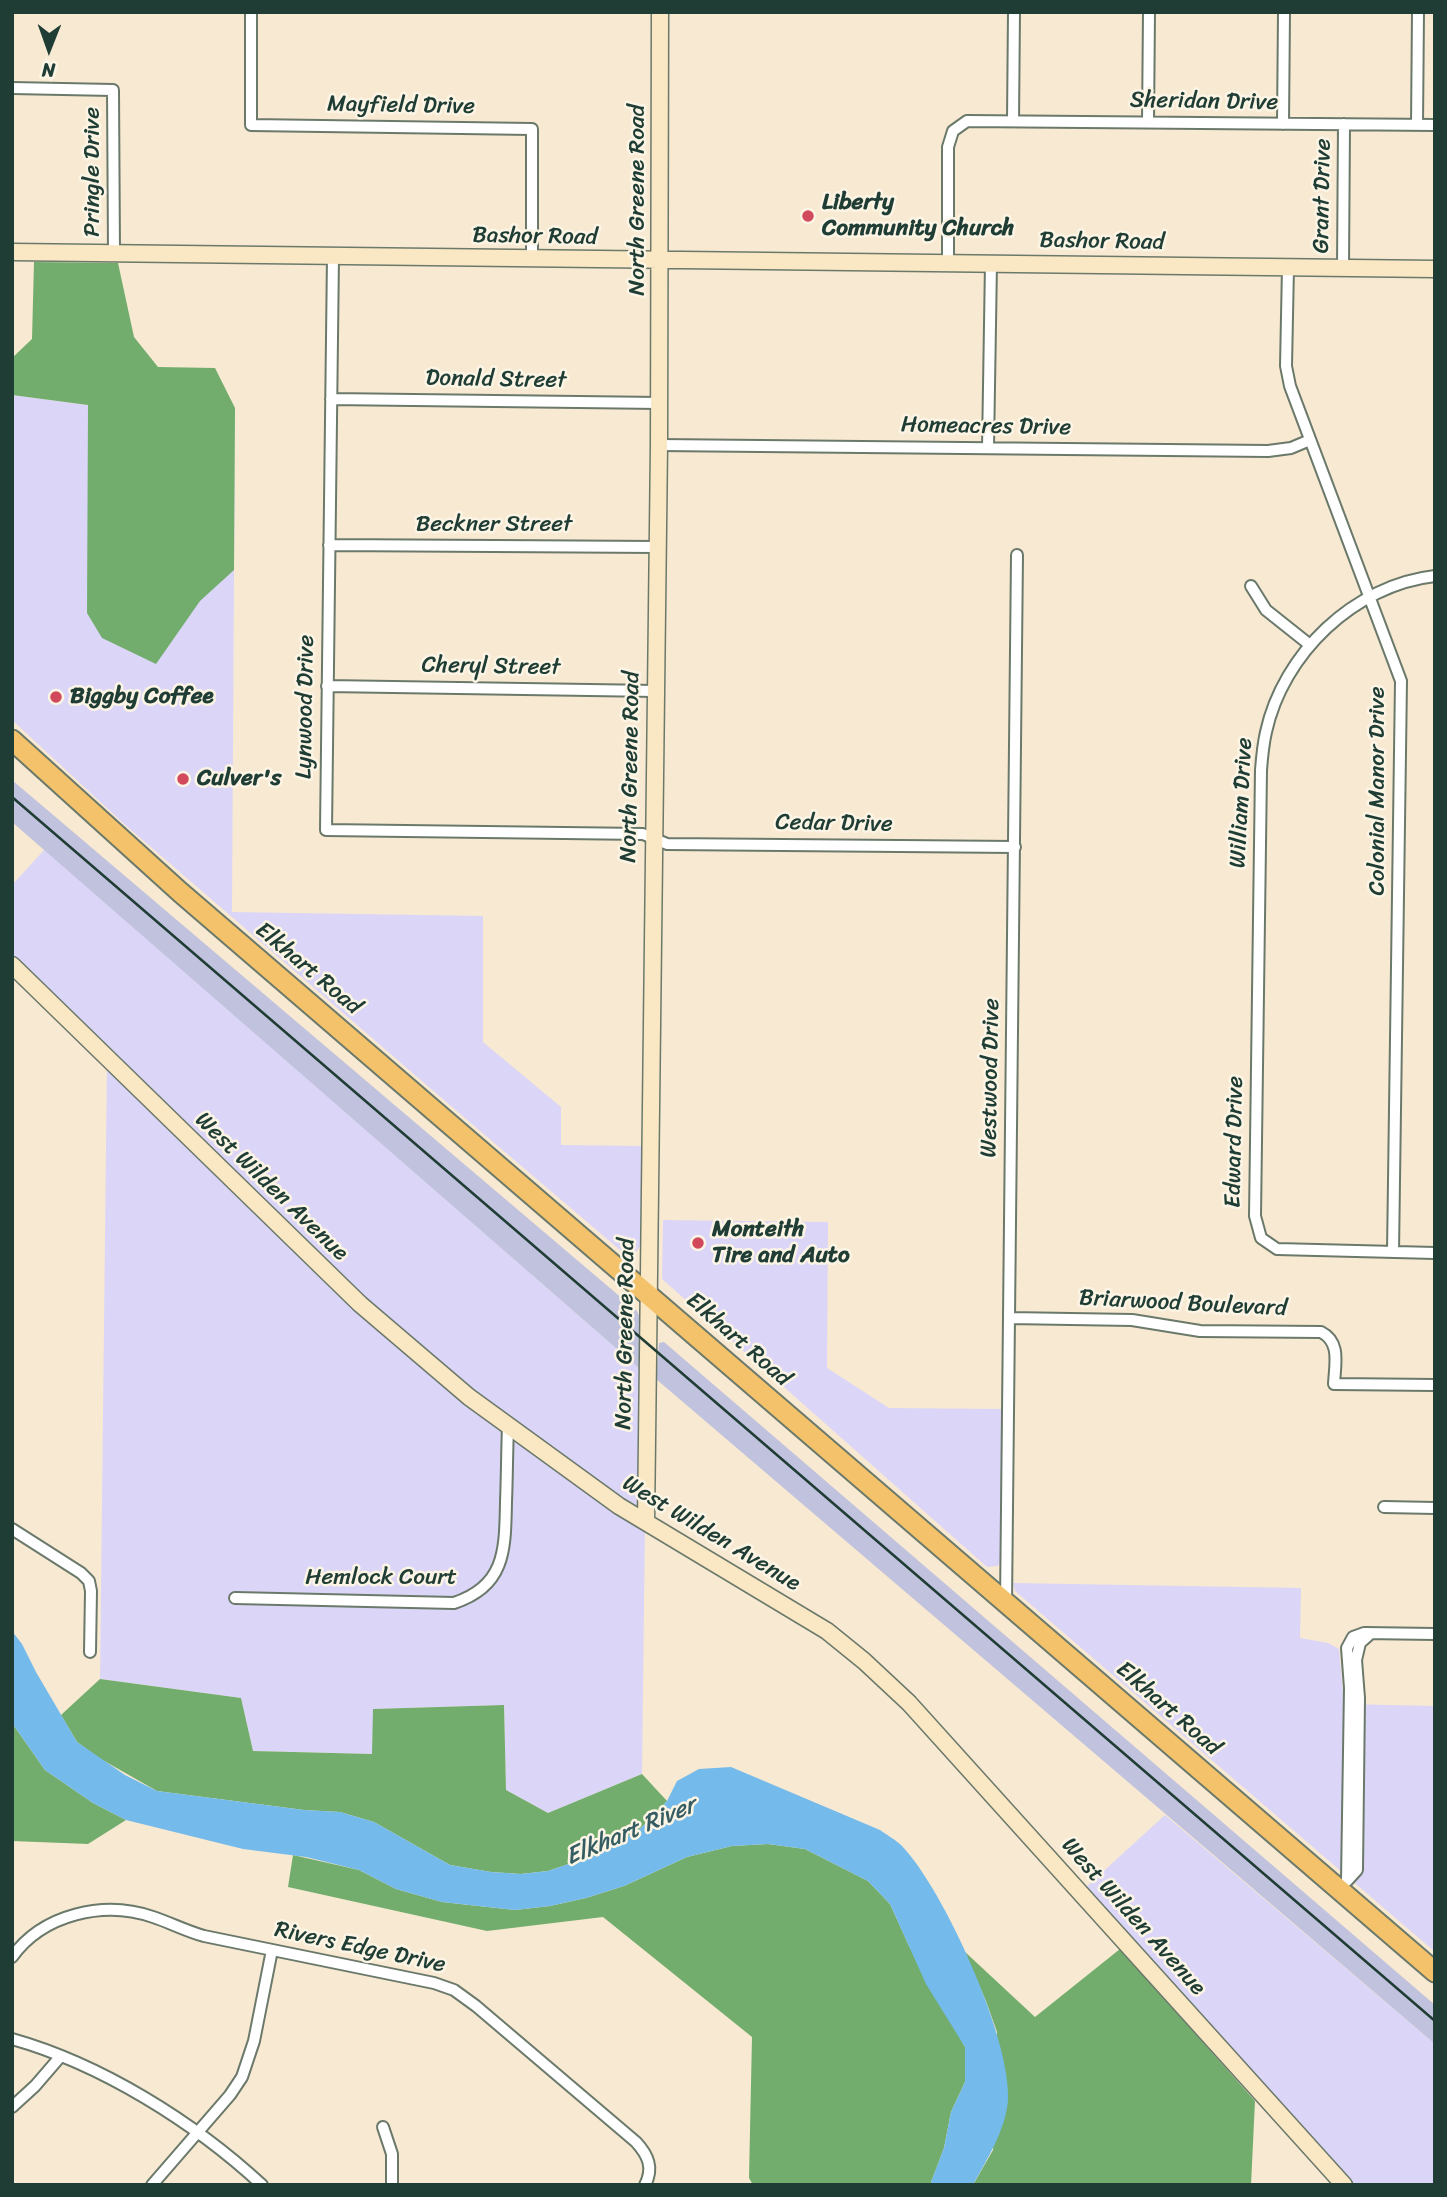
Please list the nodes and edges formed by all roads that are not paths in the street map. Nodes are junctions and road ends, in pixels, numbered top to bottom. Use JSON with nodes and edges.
{"nodes":[{"id":1,"x":251,"y":12,"type":"edge"},
{"id":2,"x":660,"y":12,"type":"edge"},
{"id":3,"x":1014,"y":12,"type":"edge"},
{"id":4,"x":1149,"y":12,"type":"edge"},
{"id":5,"x":1284,"y":12,"type":"edge"},
{"id":6,"x":1418,"y":12,"type":"edge"},
{"id":7,"x":12,"y":88,"type":"edge"},
{"id":8,"x":1013,"y":121,"type":"junction"},
{"id":9,"x":1148,"y":122,"type":"junction"},
{"id":10,"x":1283,"y":124,"type":"junction"},
{"id":11,"x":1345,"y":124,"type":"junction"},
{"id":12,"x":1417,"y":125,"type":"junction"},
{"id":13,"x":1435,"y":125,"type":"edge"},
{"id":14,"x":12,"y":252,"type":"edge"},
{"id":15,"x":114,"y":253,"type":"junction"},
{"id":16,"x":333,"y":256,"type":"junction"},
{"id":17,"x":532,"y":260,"type":"junction"},
{"id":18,"x":661,"y":261,"type":"junction"},
{"id":19,"x":948,"y":263,"type":"junction"},
{"id":20,"x":991,"y":263,"type":"junction"},
{"id":21,"x":1288,"y":267,"type":"junction"},
{"id":22,"x":1343,"y":268,"type":"junction"},
{"id":23,"x":1435,"y":269,"type":"edge"},
{"id":24,"x":331,"y":399,"type":"junction"},
{"id":25,"x":660,"y":403,"type":"junction"},
{"id":26,"x":1310,"y":440,"type":"junction"},
{"id":27,"x":659,"y":445,"type":"junction"},
{"id":28,"x":988,"y":449,"type":"junction"},
{"id":29,"x":329,"y":545,"type":"junction"},
{"id":30,"x":657,"y":547,"type":"junction"},
{"id":31,"x":1017,"y":555,"type":"dead end"},
{"id":32,"x":1435,"y":576,"type":"edge"},
{"id":33,"x":1251,"y":586,"type":"dead end"},
{"id":34,"x":1369,"y":598,"type":"junction"},
{"id":35,"x":1310,"y":645,"type":"junction"},
{"id":36,"x":327,"y":686,"type":"junction"},
{"id":37,"x":655,"y":691,"type":"junction"},
{"id":38,"x":12,"y":740,"type":"edge"},
{"id":39,"x":653,"y":838,"type":"junction"},
{"id":40,"x":1015,"y":847,"type":"junction"},
{"id":41,"x":12,"y":965,"type":"edge"},
{"id":42,"x":1258,"y":993,"type":"joint"},
{"id":43,"x":1393,"y":1252,"type":"junction"},
{"id":44,"x":1435,"y":1253,"type":"edge"},
{"id":45,"x":649,"y":1296,"type":"junction"},
{"id":46,"x":1009,"y":1318,"type":"junction"},
{"id":47,"x":1435,"y":1385,"type":"edge"},
{"id":48,"x":508,"y":1426,"type":"junction"},
{"id":49,"x":1384,"y":1507,"type":"dead end"},
{"id":50,"x":1435,"y":1508,"type":"edge"},
{"id":51,"x":646,"y":1522,"type":"junction"},
{"id":52,"x":12,"y":1529,"type":"edge"},
{"id":53,"x":234,"y":1598,"type":"dead end"},
{"id":54,"x":1006,"y":1602,"type":"junction"},
{"id":55,"x":1435,"y":1634,"type":"edge"},
{"id":56,"x":90,"y":1652,"type":"dead end"},
{"id":57,"x":1343,"y":1885,"type":"junction"},
{"id":58,"x":272,"y":1950,"type":"junction"},
{"id":59,"x":12,"y":1957,"type":"edge"},
{"id":60,"x":1435,"y":1972,"type":"edge"},
{"id":61,"x":12,"y":2039,"type":"edge"},
{"id":62,"x":60,"y":2057,"type":"junction"},
{"id":63,"x":12,"y":2107,"type":"edge"},
{"id":64,"x":383,"y":2127,"type":"dead end"},
{"id":65,"x":198,"y":2133,"type":"junction"},
{"id":66,"x":152,"y":2185,"type":"edge"},
{"id":67,"x":262,"y":2185,"type":"edge"},
{"id":68,"x":392,"y":2185,"type":"edge"},
{"id":69,"x":645,"y":2185,"type":"edge"},
{"id":70,"x":1344,"y":2185,"type":"edge"}],
"edges":[{"from":1,"to":17,"type":"street","name":"Mayfield Drive"},
{"from":2,"to":18,"type":"street","name":"North Greene Road"},
{"from":3,"to":8,"type":"street"},
{"from":4,"to":9,"type":"street"},
{"from":5,"to":10,"type":"street"},
{"from":6,"to":12,"type":"street"},
{"from":7,"to":15,"type":"street","name":"Pringle Drive"},
{"from":8,"to":9,"type":"street","name":"Sheridan Drive"},
{"from":8,"to":19,"type":"street","name":"Sheridan Drive"},
{"from":9,"to":10,"type":"street","name":"Sheridan Drive"},
{"from":10,"to":11,"type":"street","name":"Sheridan Drive"},
{"from":11,"to":12,"type":"street","name":"Sheridan Drive"},
{"from":11,"to":22,"type":"street","name":"Grant Drive"},
{"from":12,"to":13,"type":"street","name":"Sheridan Drive"},
{"from":14,"to":15,"type":"street","name":"Bashor Road"},
{"from":15,"to":16,"type":"street","name":"Bashor Road"},
{"from":16,"to":17,"type":"street","name":"Bashor Road"},
{"from":16,"to":24,"type":"street","name":"Lynwood Drive"},
{"from":17,"to":18,"type":"street","name":"Bashor Road"},
{"from":18,"to":19,"type":"street","name":"Bashor Road"},
{"from":18,"to":25,"type":"street","name":"North Greene Road"},
{"from":19,"to":20,"type":"street","name":"Bashor Road"},
{"from":20,"to":21,"type":"street","name":"Bashor Road"},
{"from":20,"to":28,"type":"street"},
{"from":21,"to":22,"type":"street","name":"Bashor Road"},
{"from":21,"to":26,"type":"street","name":"Colonial Manor Drive"},
{"from":22,"to":23,"type":"street","name":"Bashor Road"},
{"from":24,"to":25,"type":"street","name":"Donald Street"},
{"from":24,"to":29,"type":"street","name":"Lynwood Drive"},
{"from":25,"to":27,"type":"street","name":"North Greene Road"},
{"from":26,"to":28,"type":"street","name":"Homeacres Drive"},
{"from":26,"to":34,"type":"street","name":"Colonial Manor Drive"},
{"from":27,"to":28,"type":"street","name":"Homeacres Drive"},
{"from":27,"to":30,"type":"street","name":"North Greene Road"},
{"from":29,"to":30,"type":"street","name":"Beckner Street"},
{"from":29,"to":36,"type":"street","name":"Lynwood Drive"},
{"from":30,"to":37,"type":"street","name":"North Greene Road"},
{"from":31,"to":40,"type":"street","name":"Westwood Drive"},
{"from":32,"to":34,"type":"street","name":"William Drive"},
{"from":33,"to":35,"type":"street"},
{"from":34,"to":35,"type":"street","name":"William Drive"},
{"from":34,"to":43,"type":"street","name":"Colonial Manor Drive"},
{"from":35,"to":42,"type":"street","name":"William Drive"},
{"from":36,"to":37,"type":"street","name":"Cheryl Street"},
{"from":36,"to":39,"type":"street","name":"Lynwood Drive"},
{"from":37,"to":39,"type":"street","name":"North Greene Road"},
{"from":38,"to":45,"type":"highway","name":"Elkhart Road"},
{"from":39,"to":40,"type":"street","name":"Cedar Drive"},
{"from":39,"to":45,"type":"street","name":"North Greene Road"},
{"from":40,"to":46,"type":"street","name":"Westwood Drive"},
{"from":41,"to":48,"type":"street","name":"West Wilden Avenue"},
{"from":42,"to":43,"type":"street","name":"Edward Drive"},
{"from":43,"to":44,"type":"street","name":"Edward Drive"},
{"from":45,"to":51,"type":"street","name":"North Greene Road"},
{"from":45,"to":54,"type":"highway","name":"Elkhart Road"},
{"from":46,"to":47,"type":"street","name":"Briarwood Boulevard"},
{"from":46,"to":54,"type":"street","name":"Westwood Drive"},
{"from":48,"to":51,"type":"street","name":"West Wilden Avenue"},
{"from":48,"to":53,"type":"street","name":"Hemlock Court"},
{"from":49,"to":50,"type":"street"},
{"from":51,"to":70,"type":"street","name":"West Wilden Avenue"},
{"from":52,"to":56,"type":"street"},
{"from":54,"to":57,"type":"highway","name":"Elkhart Road"},
{"from":55,"to":57,"type":"street"},
{"from":57,"to":60,"type":"highway","name":"Elkhart Road"},
{"from":58,"to":59,"type":"street","name":"Rivers Edge Drive"},
{"from":58,"to":65,"type":"street"},
{"from":58,"to":69,"type":"street","name":"Rivers Edge Drive"},
{"from":61,"to":62,"type":"street"},
{"from":62,"to":63,"type":"street"},
{"from":62,"to":65,"type":"street"},
{"from":64,"to":68,"type":"street"},
{"from":65,"to":66,"type":"street"},
{"from":65,"to":67,"type":"street"}]}
